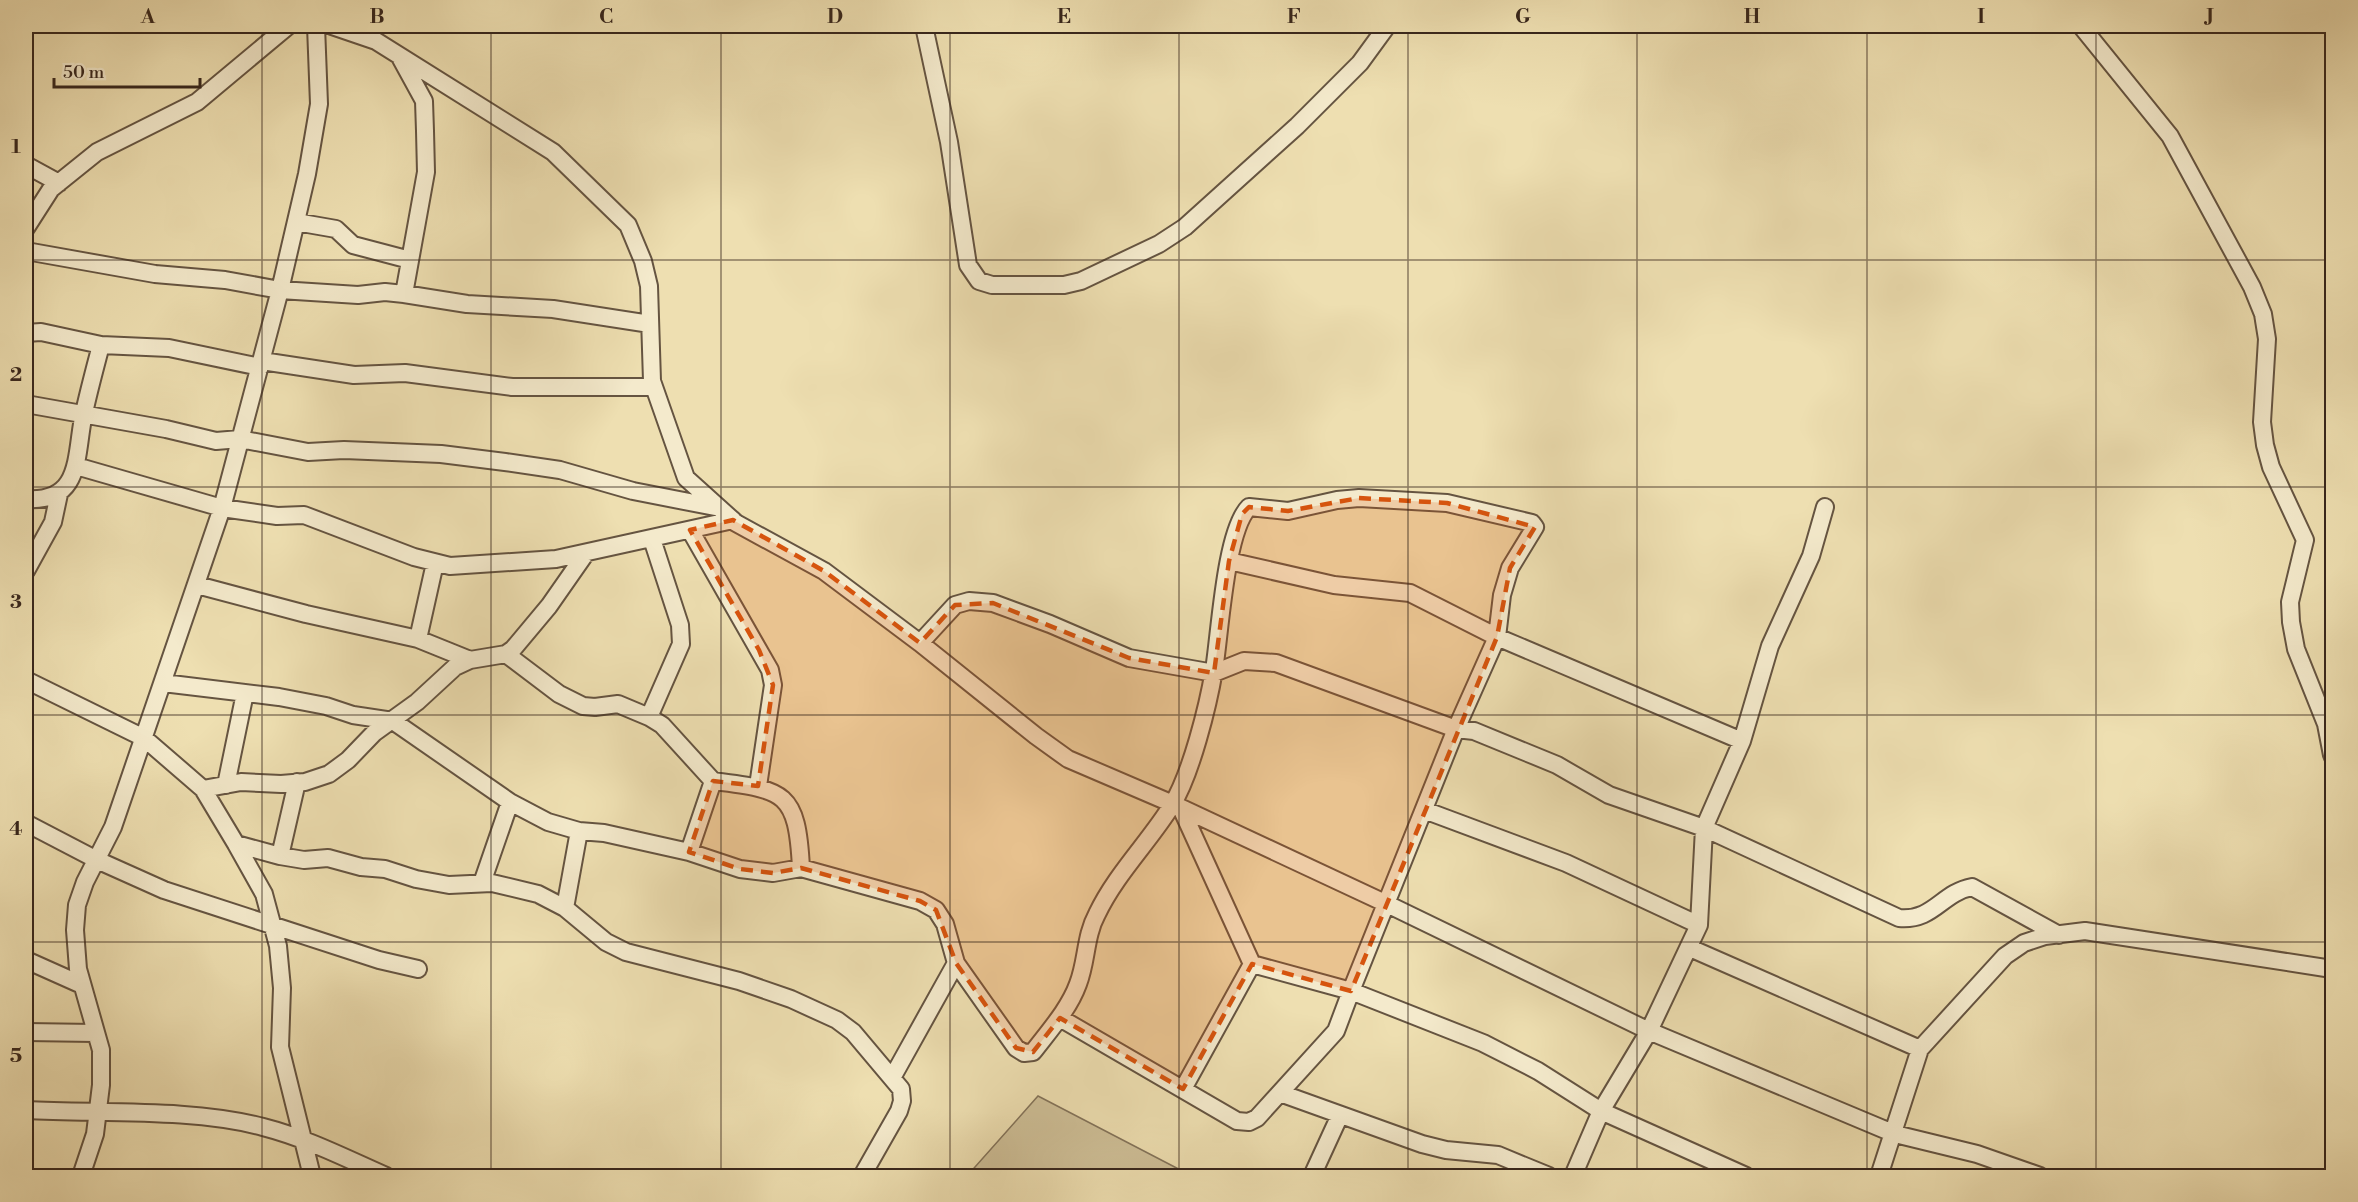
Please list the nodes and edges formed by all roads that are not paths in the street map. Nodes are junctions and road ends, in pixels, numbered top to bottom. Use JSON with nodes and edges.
{"nodes":[{"id":1,"x":288,"y":26,"type":"edge"},
{"id":2,"x":316,"y":26,"type":"edge"},
{"id":3,"x":333,"y":26,"type":"edge"},
{"id":4,"x":924,"y":26,"type":"edge"},
{"id":5,"x":1387,"y":26,"type":"edge"},
{"id":6,"x":2080,"y":26,"type":"edge"},
{"id":7,"x":399,"y":57,"type":"junction"},
{"id":8,"x":26,"y":165,"type":"edge"},
{"id":9,"x":58,"y":183,"type":"junction"},
{"id":10,"x":296,"y":222,"type":"junction"},
{"id":11,"x":26,"y":228,"type":"edge"},
{"id":12,"x":26,"y":251,"type":"edge"},
{"id":13,"x":410,"y":260,"type":"junction"},
{"id":14,"x":280,"y":290,"type":"junction"},
{"id":15,"x":404,"y":294,"type":"junction"},
{"id":16,"x":650,"y":324,"type":"junction"},
{"id":17,"x":26,"y":333,"type":"edge"},
{"id":18,"x":101,"y":345,"type":"junction"},
{"id":19,"x":261,"y":364,"type":"junction"},
{"id":20,"x":654,"y":387,"type":"junction"},
{"id":21,"x":26,"y":404,"type":"edge"},
{"id":22,"x":84,"y":415,"type":"junction"},
{"id":23,"x":240,"y":439,"type":"junction"},
{"id":24,"x":76,"y":466,"type":"junction"},
{"id":25,"x":59,"y":494,"type":"junction"},
{"id":26,"x":26,"y":499,"type":"edge"},
{"id":27,"x":716,"y":507,"type":"junction"},
{"id":28,"x":1825,"y":507,"type":"dead end"},
{"id":29,"x":222,"y":508,"type":"junction"},
{"id":30,"x":733,"y":520,"type":"junction"},
{"id":31,"x":690,"y":530,"type":"junction"},
{"id":32,"x":652,"y":539,"type":"junction"},
{"id":33,"x":586,"y":553,"type":"junction"},
{"id":34,"x":1229,"y":561,"type":"junction"},
{"id":35,"x":435,"y":563,"type":"junction"},
{"id":36,"x":26,"y":571,"type":"edge"},
{"id":37,"x":197,"y":585,"type":"junction"},
{"id":38,"x":1497,"y":637,"type":"junction"},
{"id":39,"x":418,"y":639,"type":"junction"},
{"id":40,"x":920,"y":643,"type":"junction"},
{"id":41,"x":506,"y":654,"type":"junction"},
{"id":42,"x":470,"y":660,"type":"junction"},
{"id":43,"x":1214,"y":673,"type":"junction"},
{"id":44,"x":26,"y":680,"type":"edge"},
{"id":45,"x":164,"y":683,"type":"junction"},
{"id":46,"x":244,"y":693,"type":"junction"},
{"id":47,"x":649,"y":717,"type":"junction"},
{"id":48,"x":393,"y":721,"type":"junction"},
{"id":49,"x":1456,"y":729,"type":"junction"},
{"id":50,"x":144,"y":738,"type":"junction"},
{"id":51,"x":1742,"y":741,"type":"junction"},
{"id":52,"x":2332,"y":755,"type":"edge"},
{"id":53,"x":713,"y":781,"type":"junction"},
{"id":54,"x":297,"y":782,"type":"junction"},
{"id":55,"x":226,"y":785,"type":"junction"},
{"id":56,"x":758,"y":786,"type":"junction"},
{"id":57,"x":203,"y":789,"type":"junction"},
{"id":58,"x":510,"y":802,"type":"junction"},
{"id":59,"x":1177,"y":806,"type":"junction"},
{"id":60,"x":1424,"y":810,"type":"junction"},
{"id":61,"x":26,"y":823,"type":"edge"},
{"id":62,"x":1704,"y":828,"type":"junction"},
{"id":63,"x":579,"y":831,"type":"junction"},
{"id":64,"x":236,"y":844,"type":"junction"},
{"id":65,"x":689,"y":852,"type":"junction"},
{"id":66,"x":280,"y":856,"type":"junction"},
{"id":67,"x":97,"y":860,"type":"junction"},
{"id":68,"x":801,"y":868,"type":"junction"},
{"id":69,"x":482,"y":883,"type":"junction"},
{"id":70,"x":1388,"y":904,"type":"junction"},
{"id":71,"x":565,"y":908,"type":"junction"},
{"id":72,"x":272,"y":925,"type":"junction"},
{"id":73,"x":1699,"y":925,"type":"junction"},
{"id":74,"x":2059,"y":935,"type":"junction"},
{"id":75,"x":1690,"y":948,"type":"junction"},
{"id":76,"x":26,"y":960,"type":"edge"},
{"id":77,"x":956,"y":963,"type":"junction"},
{"id":78,"x":1252,"y":964,"type":"junction"},
{"id":79,"x":418,"y":969,"type":"dead end"},
{"id":80,"x":2332,"y":969,"type":"edge"},
{"id":81,"x":82,"y":985,"type":"junction"},
{"id":82,"x":1351,"y":991,"type":"junction"},
{"id":83,"x":1060,"y":1018,"type":"junction"},
{"id":84,"x":1649,"y":1031,"type":"junction"},
{"id":85,"x":26,"y":1032,"type":"edge"},
{"id":86,"x":95,"y":1033,"type":"junction"},
{"id":87,"x":1920,"y":1049,"type":"junction"},
{"id":88,"x":892,"y":1078,"type":"junction"},
{"id":89,"x":1183,"y":1089,"type":"junction"},
{"id":90,"x":1280,"y":1093,"type":"junction"},
{"id":91,"x":26,"y":1110,"type":"edge"},
{"id":92,"x":1601,"y":1111,"type":"junction"},
{"id":93,"x":97,"y":1114,"type":"junction"},
{"id":94,"x":1340,"y":1115,"type":"junction"},
{"id":95,"x":1895,"y":1134,"type":"junction"},
{"id":96,"x":302,"y":1138,"type":"junction"},
{"id":97,"x":81,"y":1176,"type":"edge"},
{"id":98,"x":312,"y":1176,"type":"edge"},
{"id":99,"x":386,"y":1176,"type":"edge"},
{"id":100,"x":862,"y":1176,"type":"edge"},
{"id":101,"x":1312,"y":1176,"type":"edge"},
{"id":102,"x":1549,"y":1176,"type":"edge"},
{"id":103,"x":1573,"y":1176,"type":"edge"},
{"id":104,"x":1746,"y":1176,"type":"edge"},
{"id":105,"x":1879,"y":1176,"type":"edge"},
{"id":106,"x":2040,"y":1176,"type":"edge"}],
"edges":[{"from":1,"to":9,"type":"street"},
{"from":2,"to":10,"type":"street"},
{"from":3,"to":7,"type":"street"},
{"from":4,"to":5,"type":"street"},
{"from":6,"to":52,"type":"street"},
{"from":7,"to":13,"type":"street"},
{"from":7,"to":16,"type":"street"},
{"from":8,"to":9,"type":"street"},
{"from":9,"to":11,"type":"street"},
{"from":10,"to":13,"type":"street"},
{"from":10,"to":14,"type":"street"},
{"from":12,"to":14,"type":"street"},
{"from":13,"to":15,"type":"street"},
{"from":14,"to":15,"type":"street"},
{"from":14,"to":19,"type":"street"},
{"from":15,"to":16,"type":"street"},
{"from":16,"to":20,"type":"street"},
{"from":17,"to":18,"type":"street"},
{"from":18,"to":19,"type":"street"},
{"from":18,"to":22,"type":"street"},
{"from":19,"to":20,"type":"street"},
{"from":19,"to":23,"type":"street"},
{"from":20,"to":27,"type":"street"},
{"from":21,"to":22,"type":"street"},
{"from":22,"to":23,"type":"street"},
{"from":22,"to":24,"type":"street"},
{"from":23,"to":27,"type":"street"},
{"from":23,"to":29,"type":"street"},
{"from":24,"to":25,"type":"street"},
{"from":24,"to":29,"type":"street"},
{"from":25,"to":26,"type":"street"},
{"from":25,"to":36,"type":"street"},
{"from":27,"to":30,"type":"street"},
{"from":28,"to":51,"type":"street"},
{"from":29,"to":35,"type":"street"},
{"from":29,"to":37,"type":"street"},
{"from":30,"to":31,"type":"street"},
{"from":30,"to":40,"type":"street"},
{"from":31,"to":32,"type":"street"},
{"from":31,"to":56,"type":"street"},
{"from":32,"to":33,"type":"street"},
{"from":32,"to":47,"type":"street"},
{"from":33,"to":35,"type":"street"},
{"from":33,"to":41,"type":"street"},
{"from":34,"to":38,"type":"street"},
{"from":34,"to":38,"type":"street"},
{"from":34,"to":43,"type":"street"},
{"from":35,"to":39,"type":"street"},
{"from":37,"to":39,"type":"street"},
{"from":37,"to":45,"type":"street"},
{"from":38,"to":49,"type":"street"},
{"from":38,"to":51,"type":"street"},
{"from":39,"to":42,"type":"street"},
{"from":40,"to":43,"type":"street"},
{"from":40,"to":59,"type":"street"},
{"from":41,"to":42,"type":"street"},
{"from":41,"to":47,"type":"street"},
{"from":42,"to":48,"type":"street"},
{"from":43,"to":49,"type":"street"},
{"from":43,"to":59,"type":"street"},
{"from":44,"to":50,"type":"street"},
{"from":45,"to":46,"type":"street"},
{"from":45,"to":50,"type":"street"},
{"from":46,"to":48,"type":"street"},
{"from":46,"to":55,"type":"street"},
{"from":47,"to":53,"type":"street"},
{"from":48,"to":54,"type":"street"},
{"from":48,"to":58,"type":"street"},
{"from":49,"to":60,"type":"street"},
{"from":49,"to":62,"type":"street"},
{"from":50,"to":57,"type":"street"},
{"from":50,"to":67,"type":"street"},
{"from":51,"to":62,"type":"street"},
{"from":53,"to":56,"type":"street"},
{"from":53,"to":65,"type":"street"},
{"from":54,"to":55,"type":"street"},
{"from":54,"to":66,"type":"street"},
{"from":55,"to":57,"type":"street"},
{"from":56,"to":68,"type":"street"},
{"from":57,"to":64,"type":"street"},
{"from":58,"to":63,"type":"street"},
{"from":58,"to":69,"type":"street"},
{"from":59,"to":70,"type":"street"},
{"from":59,"to":78,"type":"street"},
{"from":59,"to":83,"type":"street"},
{"from":60,"to":70,"type":"street"},
{"from":60,"to":73,"type":"street"},
{"from":61,"to":67,"type":"street"},
{"from":62,"to":73,"type":"street"},
{"from":62,"to":74,"type":"street"},
{"from":63,"to":65,"type":"street"},
{"from":63,"to":71,"type":"street"},
{"from":64,"to":66,"type":"street"},
{"from":64,"to":72,"type":"street"},
{"from":65,"to":68,"type":"street"},
{"from":66,"to":69,"type":"street"},
{"from":67,"to":72,"type":"street"},
{"from":67,"to":81,"type":"street"},
{"from":68,"to":77,"type":"street"},
{"from":69,"to":71,"type":"street"},
{"from":70,"to":82,"type":"street"},
{"from":70,"to":84,"type":"street"},
{"from":71,"to":88,"type":"street"},
{"from":72,"to":79,"type":"street"},
{"from":72,"to":96,"type":"street"},
{"from":73,"to":75,"type":"street"},
{"from":74,"to":80,"type":"street"},
{"from":74,"to":87,"type":"street"},
{"from":75,"to":84,"type":"street"},
{"from":75,"to":87,"type":"street"},
{"from":76,"to":81,"type":"street"},
{"from":77,"to":83,"type":"street"},
{"from":77,"to":88,"type":"street"},
{"from":78,"to":82,"type":"street"},
{"from":78,"to":89,"type":"street"},
{"from":81,"to":86,"type":"street"},
{"from":82,"to":90,"type":"street"},
{"from":82,"to":92,"type":"street"},
{"from":83,"to":89,"type":"street"},
{"from":84,"to":92,"type":"street"},
{"from":84,"to":95,"type":"street"},
{"from":85,"to":86,"type":"street"},
{"from":86,"to":93,"type":"street"},
{"from":87,"to":95,"type":"street"},
{"from":88,"to":100,"type":"street"},
{"from":89,"to":90,"type":"street"},
{"from":90,"to":94,"type":"street"},
{"from":91,"to":93,"type":"street"},
{"from":92,"to":103,"type":"street"},
{"from":92,"to":104,"type":"street"},
{"from":93,"to":96,"type":"street"},
{"from":93,"to":97,"type":"street"},
{"from":94,"to":101,"type":"street"},
{"from":94,"to":102,"type":"street"},
{"from":95,"to":105,"type":"street"},
{"from":95,"to":106,"type":"street"},
{"from":96,"to":98,"type":"street"},
{"from":96,"to":99,"type":"street"}]}
